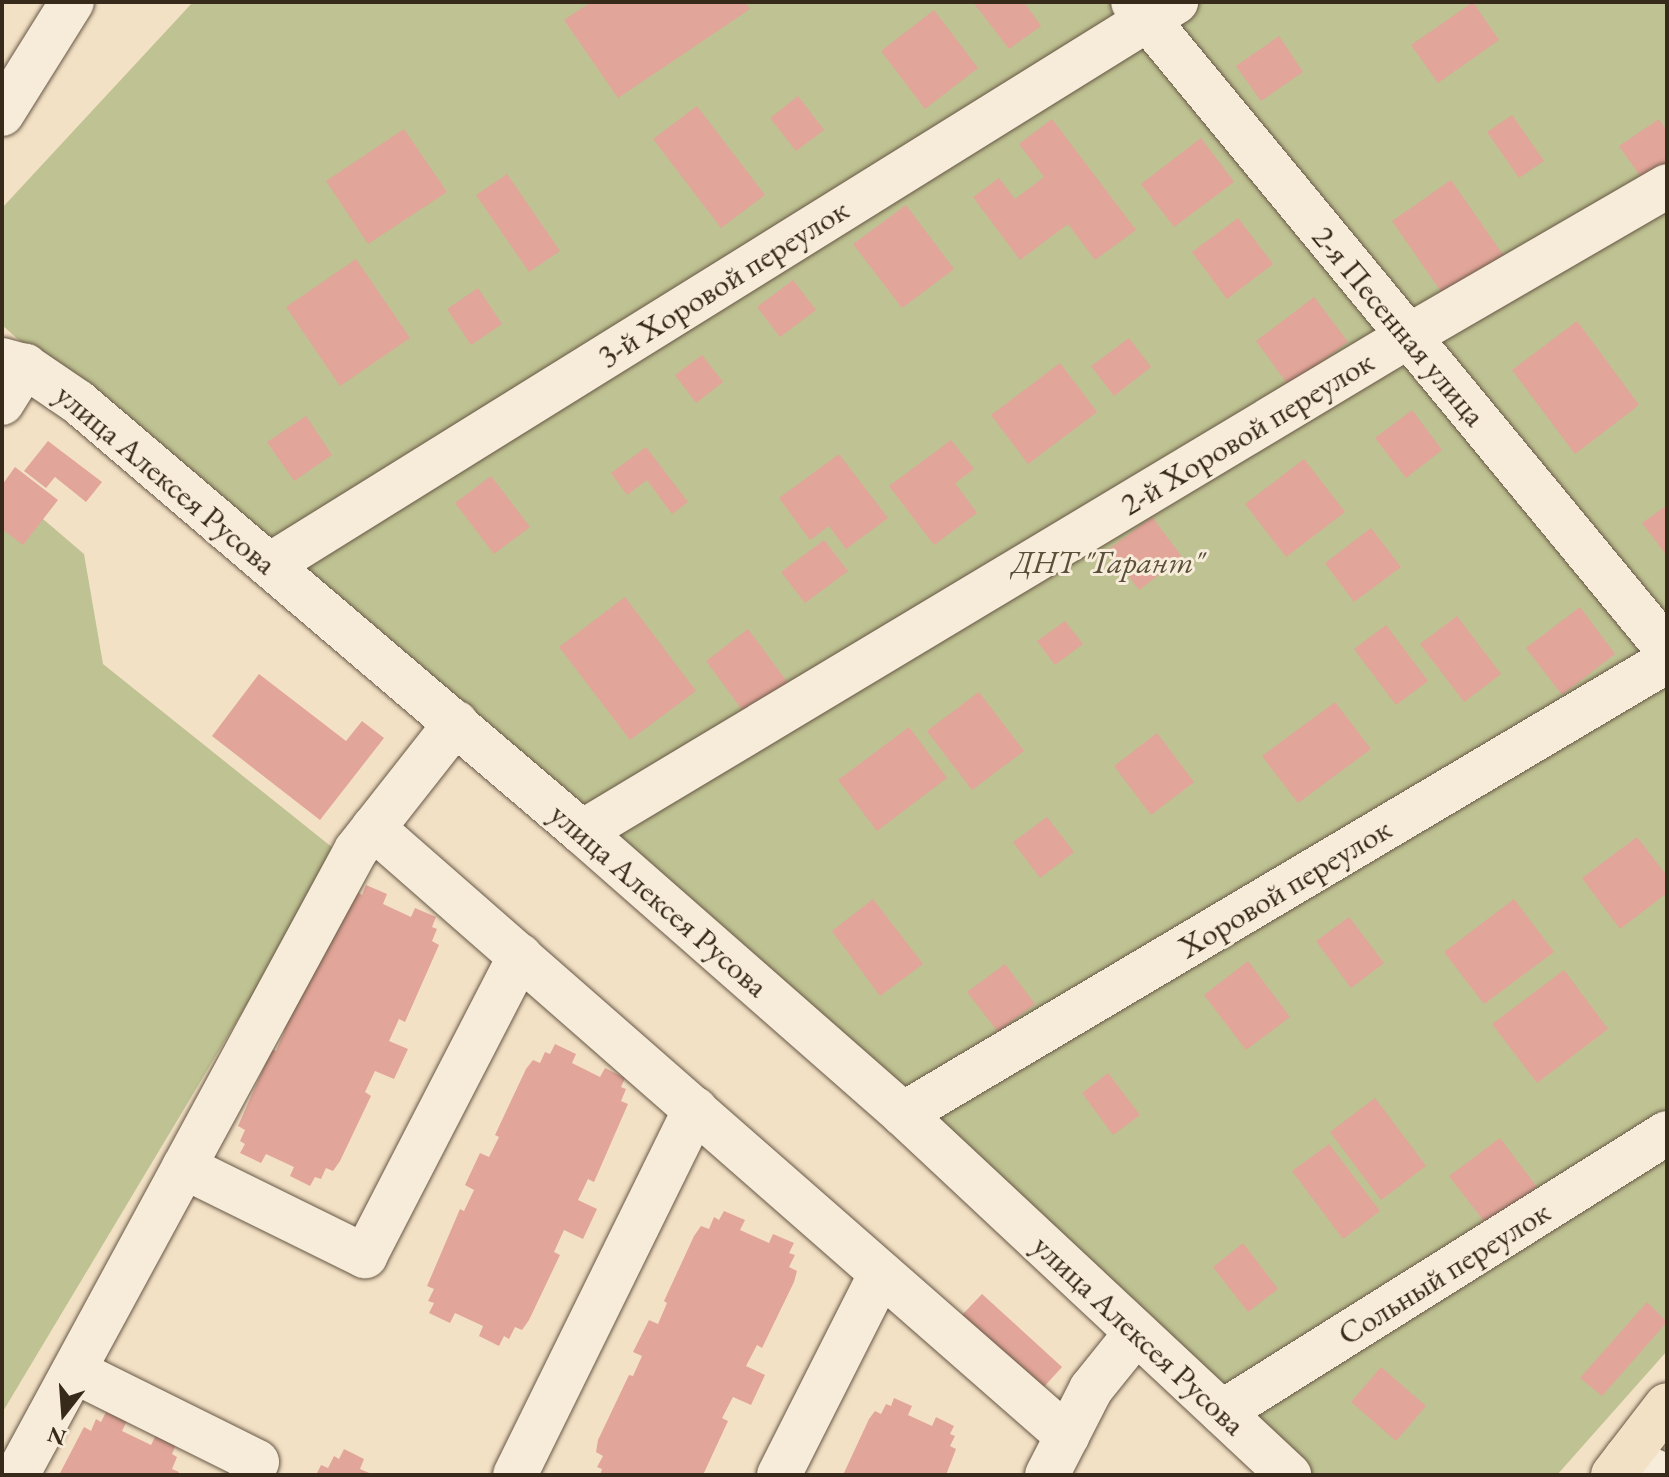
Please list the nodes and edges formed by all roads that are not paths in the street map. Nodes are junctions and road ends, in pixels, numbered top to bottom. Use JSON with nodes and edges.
{"nodes":[{"id":1,"x":72,"y":2,"type":"edge"},
{"id":2,"x":1152,"y":8,"type":"edge"},
{"id":3,"x":2,"y":114,"type":"edge"},
{"id":4,"x":1667,"y":186,"type":"edge"},
{"id":5,"x":1407,"y":337,"type":"junction"},
{"id":6,"x":10,"y":353,"type":"edge"},
{"id":7,"x":2,"y":403,"type":"edge"},
{"id":8,"x":270,"y":565,"type":"junction"},
{"id":9,"x":1667,"y":649,"type":"edge"},
{"id":10,"x":1667,"y":661,"type":"edge"},
{"id":11,"x":456,"y":723,"type":"junction"},
{"id":12,"x":373,"y":828,"type":"junction"},
{"id":13,"x":582,"y":832,"type":"junction"},
{"id":14,"x":520,"y":956,"type":"junction"},
{"id":15,"x":695,"y":1109,"type":"junction"},
{"id":16,"x":903,"y":1114,"type":"junction"},
{"id":17,"x":1667,"y":1133,"type":"edge"},
{"id":18,"x":184,"y":1167,"type":"junction"},
{"id":19,"x":881,"y":1273,"type":"junction"},
{"id":20,"x":1136,"y":1333,"type":"junction"},
{"id":21,"x":74,"y":1371,"type":"junction"},
{"id":22,"x":1667,"y":1405,"type":"edge"},
{"id":23,"x":1222,"y":1412,"type":"junction"},
{"id":24,"x":1067,"y":1436,"type":"junction"},
{"id":25,"x":1634,"y":1469,"type":"edge"},
{"id":26,"x":17,"y":1475,"type":"edge"},
{"id":27,"x":251,"y":1475,"type":"edge"},
{"id":28,"x":515,"y":1475,"type":"edge"},
{"id":29,"x":779,"y":1475,"type":"edge"},
{"id":30,"x":1047,"y":1475,"type":"edge"},
{"id":31,"x":1289,"y":1475,"type":"edge"}],
"edges":[{"from":1,"to":3,"type":"street"},
{"from":2,"to":5,"type":"street","name":"2-я Песенная улица"},
{"from":2,"to":8,"type":"street","name":"3-й Хоровой переулок"},
{"from":4,"to":5,"type":"street","name":"2-й Хоровой переулок"},
{"from":5,"to":9,"type":"street","name":"2-я Песенная улица"},
{"from":5,"to":13,"type":"street","name":"2-й Хоровой переулок"},
{"from":6,"to":7,"type":"street"},
{"from":6,"to":8,"type":"street","name":"улица Алексея Русова"},
{"from":8,"to":11,"type":"street","name":"улица Алексея Русова"},
{"from":10,"to":16,"type":"street","name":"Хоровой переулок"},
{"from":11,"to":12,"type":"street"},
{"from":11,"to":13,"type":"street","name":"улица Алексея Русова"},
{"from":12,"to":14,"type":"street"},
{"from":12,"to":18,"type":"street"},
{"from":13,"to":16,"type":"street","name":"улица Алексея Русова"},
{"from":14,"to":15,"type":"street"},
{"from":14,"to":18,"type":"street"},
{"from":15,"to":19,"type":"street"},
{"from":15,"to":28,"type":"street"},
{"from":16,"to":20,"type":"street","name":"улица Алексея Русова"},
{"from":17,"to":23,"type":"street","name":"Сольный переулок"},
{"from":18,"to":21,"type":"street"},
{"from":19,"to":24,"type":"street"},
{"from":19,"to":29,"type":"street"},
{"from":20,"to":23,"type":"street","name":"улица Алексея Русова"},
{"from":20,"to":24,"type":"street"},
{"from":21,"to":26,"type":"street"},
{"from":21,"to":27,"type":"street"},
{"from":22,"to":25,"type":"main road"},
{"from":23,"to":31,"type":"street","name":"улица Алексея Русова"},
{"from":24,"to":30,"type":"street"}]}
